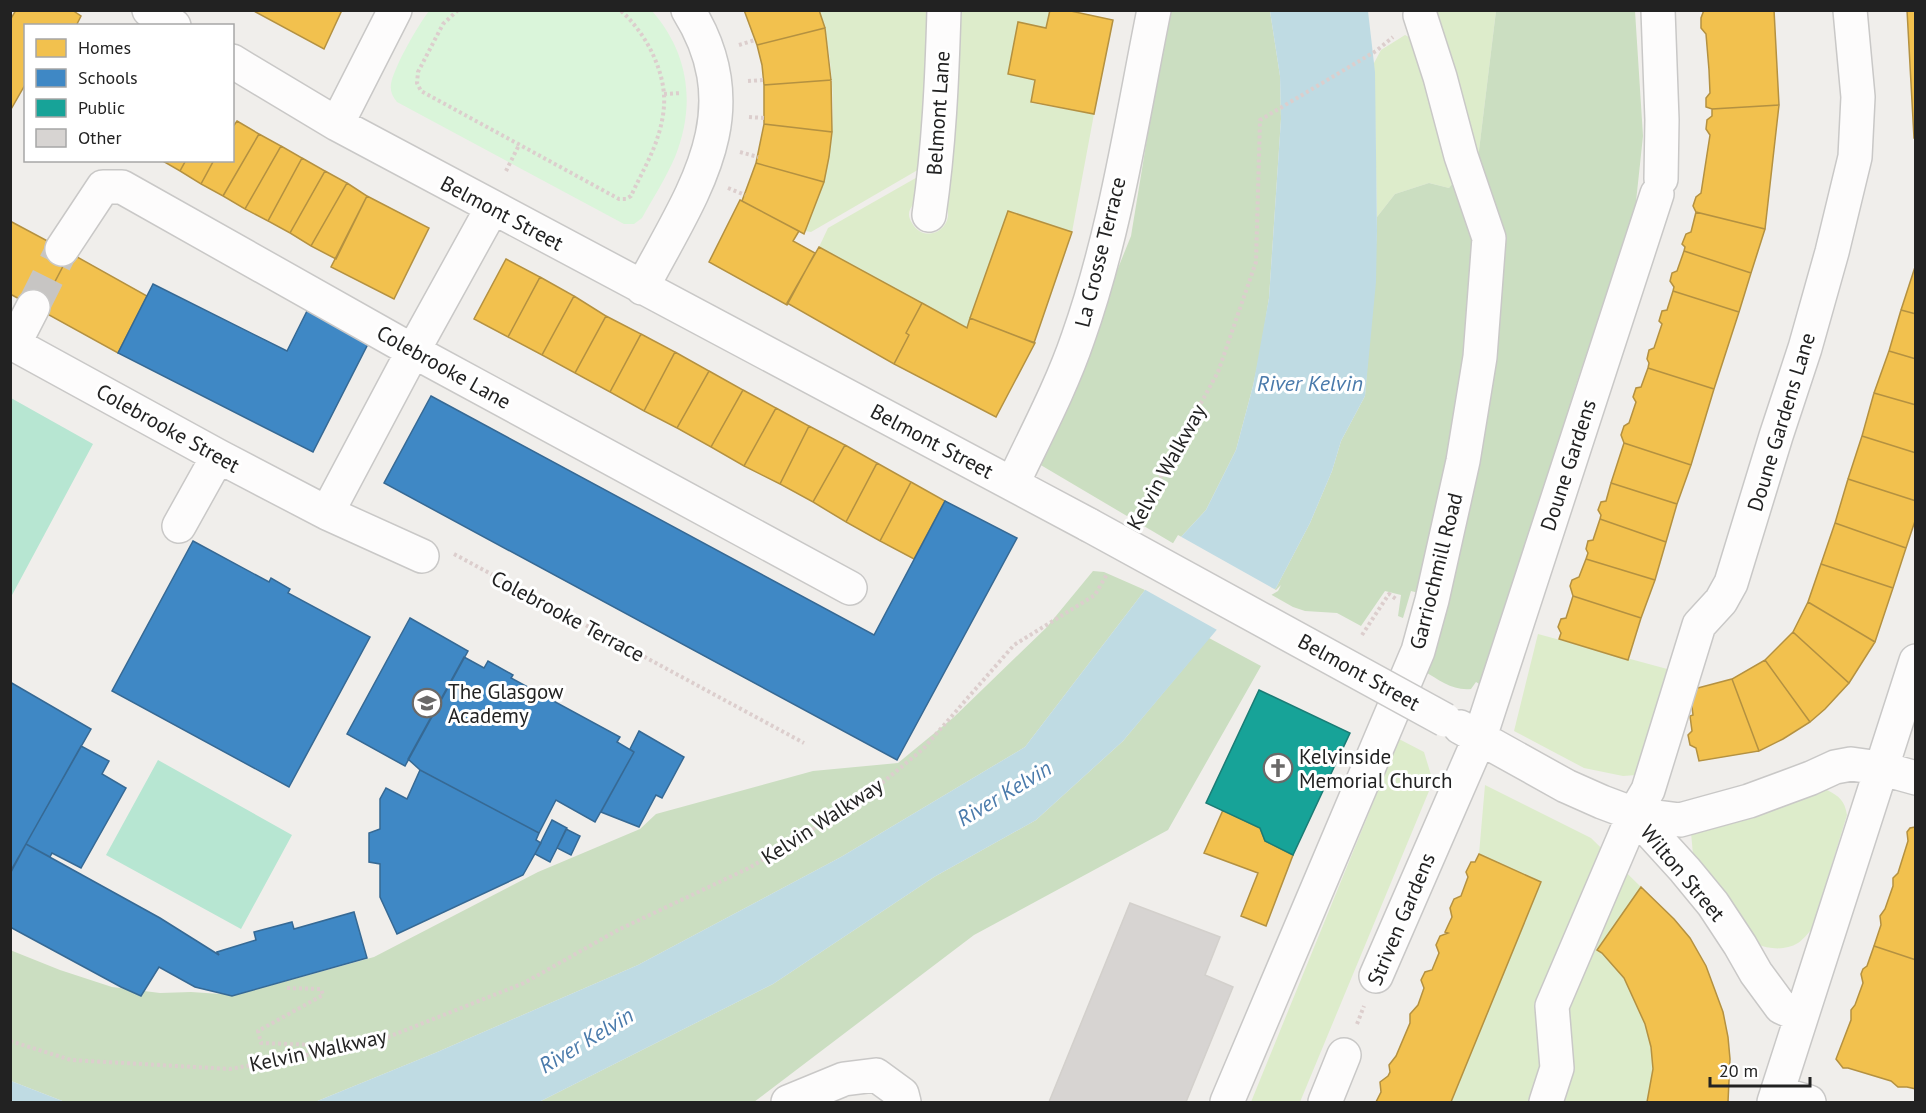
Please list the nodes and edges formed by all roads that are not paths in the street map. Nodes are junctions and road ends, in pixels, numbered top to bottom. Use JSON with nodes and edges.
{"nodes":[{"id":1,"x":149,"y":10,"type":"edge"},
{"id":2,"x":395,"y":10,"type":"edge"},
{"id":3,"x":688,"y":10,"type":"edge"},
{"id":4,"x":944,"y":10,"type":"edge"},
{"id":5,"x":1154,"y":10,"type":"edge"},
{"id":6,"x":1658,"y":10,"type":"edge"},
{"id":7,"x":1850,"y":10,"type":"edge"},
{"id":8,"x":1420,"y":15,"type":"dead end"},
{"id":9,"x":171,"y":24,"type":"edge"},
{"id":10,"x":234,"y":62,"type":"edge"},
{"id":11,"x":337,"y":124,"type":"junction"},
{"id":12,"x":492,"y":208,"type":"junction"},
{"id":13,"x":929,"y":215,"type":"dead end"},
{"id":14,"x":62,"y":249,"type":"tunnel mouth"},
{"id":15,"x":642,"y":288,"type":"junction"},
{"id":16,"x":33,"y":307,"type":"tunnel mouth"},
{"id":17,"x":12,"y":343,"type":"edge"},
{"id":18,"x":413,"y":351,"type":"junction"},
{"id":19,"x":218,"y":456,"type":"junction"},
{"id":20,"x":1012,"y":483,"type":"junction"},
{"id":21,"x":327,"y":513,"type":"junction"},
{"id":22,"x":179,"y":526,"type":"dead end"},
{"id":23,"x":422,"y":556,"type":"road end"},
{"id":24,"x":850,"y":588,"type":"dead end"},
{"id":25,"x":1916,"y":661,"type":"edge"},
{"id":26,"x":1480,"y":737,"type":"junction"},
{"id":27,"x":1880,"y":768,"type":"junction"},
{"id":28,"x":1916,"y":778,"type":"edge"},
{"id":29,"x":1634,"y":814,"type":"junction"},
{"id":30,"x":1376,"y":976,"type":"road end"},
{"id":31,"x":1802,"y":1016,"type":"junction"},
{"id":32,"x":1344,"y":1055,"type":"road end"},
{"id":33,"x":1775,"y":1098,"type":"edge"},
{"id":34,"x":790,"y":1101,"type":"edge"},
{"id":35,"x":904,"y":1102,"type":"edge"},
{"id":36,"x":1227,"y":1102,"type":"edge"},
{"id":37,"x":1325,"y":1102,"type":"edge"},
{"id":38,"x":1546,"y":1102,"type":"edge"},
{"id":39,"x":1809,"y":1102,"type":"edge"}],
"edges":[{"from":1,"to":9,"type":"street"},
{"from":2,"to":11,"type":"street"},
{"from":3,"to":15,"type":"street"},
{"from":4,"to":13,"type":"street","name":"Belmont Lane"},
{"from":5,"to":20,"type":"street","name":"La Crosse Terrace"},
{"from":6,"to":26,"type":"street","name":"Doune Gardens"},
{"from":7,"to":29,"type":"street","name":"Doune Gardens Lane"},
{"from":8,"to":36,"type":"street","name":"Garriochmill Road"},
{"from":10,"to":11,"type":"street","name":"Belmont Street"},
{"from":11,"to":12,"type":"street","name":"Belmont Street"},
{"from":12,"to":15,"type":"street","name":"Belmont Street"},
{"from":12,"to":18,"type":"street"},
{"from":14,"to":18,"type":"street","name":"Colebrooke Lane"},
{"from":15,"to":20,"type":"street","name":"Belmont Street"},
{"from":16,"to":17,"type":"street"},
{"from":17,"to":19,"type":"street","name":"Colebrooke Street"},
{"from":18,"to":21,"type":"street"},
{"from":18,"to":24,"type":"street","name":"Colebrooke Lane"},
{"from":19,"to":21,"type":"street","name":"Colebrooke Street"},
{"from":19,"to":22,"type":"street"},
{"from":20,"to":26,"type":"street","name":"Belmont Street","bridge":true},
{"from":21,"to":23,"type":"street"},
{"from":25,"to":27,"type":"street"},
{"from":26,"to":29,"type":"street","name":"Belmont Street"},
{"from":26,"to":30,"type":"street","name":"Striven Gardens"},
{"from":27,"to":28,"type":"street","name":"Wilton Street"},
{"from":27,"to":29,"type":"street","name":"Wilton Street"},
{"from":27,"to":31,"type":"street"},
{"from":29,"to":31,"type":"street","name":"Wilton Street"},
{"from":29,"to":38,"type":"street","name":"Doune Gardens Lane"},
{"from":31,"to":33,"type":"street"},
{"from":32,"to":37,"type":"street"},
{"from":33,"to":39,"type":"street"},
{"from":34,"to":35,"type":"street"}]}
